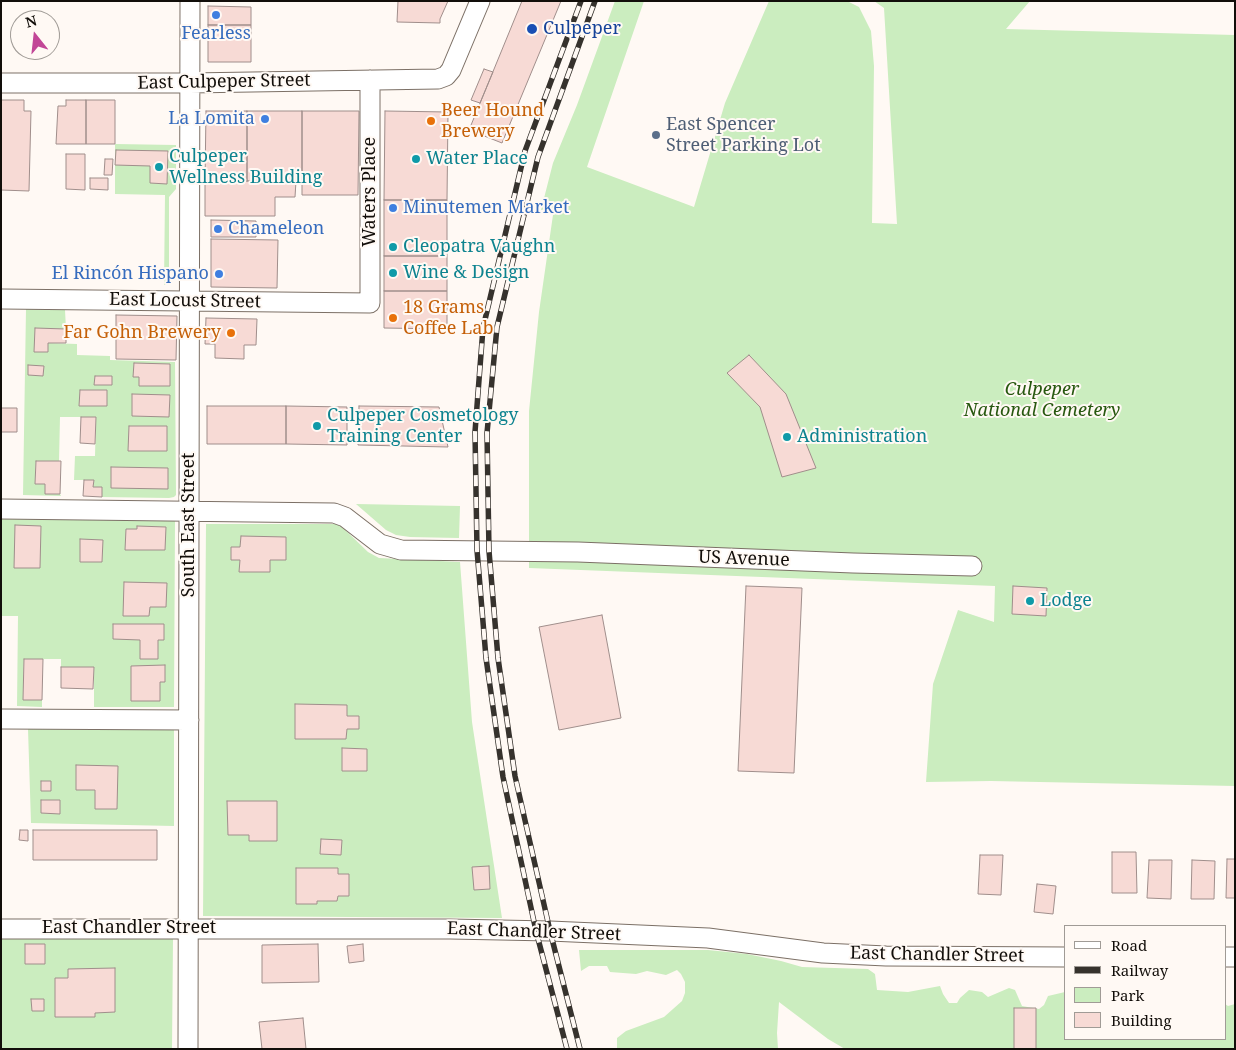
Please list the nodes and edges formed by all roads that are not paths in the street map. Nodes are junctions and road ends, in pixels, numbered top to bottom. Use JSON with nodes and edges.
{"nodes":[{"id":1,"x":190,"y":1,"type":"edge"},
{"id":2,"x":480,"y":1,"type":"edge"},
{"id":3,"x":370,"y":80,"type":"junction"},
{"id":4,"x":1,"y":82,"type":"edge"},
{"id":5,"x":190,"y":83,"type":"junction"},
{"id":6,"x":1,"y":299,"type":"edge"},
{"id":7,"x":190,"y":301,"type":"junction"},
{"id":8,"x":370,"y":304,"type":"joint"},
{"id":9,"x":1,"y":510,"type":"edge"},
{"id":10,"x":190,"y":512,"type":"junction"},
{"id":11,"x":972,"y":566,"type":"dead end"},
{"id":12,"x":1,"y":719,"type":"edge"},
{"id":13,"x":189,"y":720,"type":"junction"},
{"id":14,"x":189,"y":928,"type":"junction"},
{"id":15,"x":1,"y":929,"type":"edge"},
{"id":16,"x":1064,"y":957,"type":"edge"},
{"id":17,"x":188,"y":1049,"type":"edge"}],
"edges":[{"from":1,"to":5,"type":"street","name":"South East Street"},
{"from":2,"to":3,"type":"street","name":"East Culpeper Street"},
{"from":3,"to":5,"type":"street","name":"East Culpeper Street"},
{"from":3,"to":8,"type":"street","name":"Waters Place"},
{"from":4,"to":5,"type":"street","name":"East Culpeper Street"},
{"from":5,"to":7,"type":"street","name":"South East Street"},
{"from":6,"to":7,"type":"street","name":"East Locust Street"},
{"from":7,"to":8,"type":"street","name":"East Locust Street"},
{"from":7,"to":10,"type":"street","name":"South East Street"},
{"from":9,"to":10,"type":"street","name":"US Avenue"},
{"from":10,"to":11,"type":"street","name":"US Avenue"},
{"from":10,"to":13,"type":"street","name":"South East Street"},
{"from":12,"to":13,"type":"street"},
{"from":13,"to":14,"type":"street","name":"South East Street"},
{"from":14,"to":15,"type":"street","name":"East Chandler Street"},
{"from":14,"to":16,"type":"street","name":"East Chandler Street"},
{"from":14,"to":17,"type":"street","name":"South East Street"}]}
